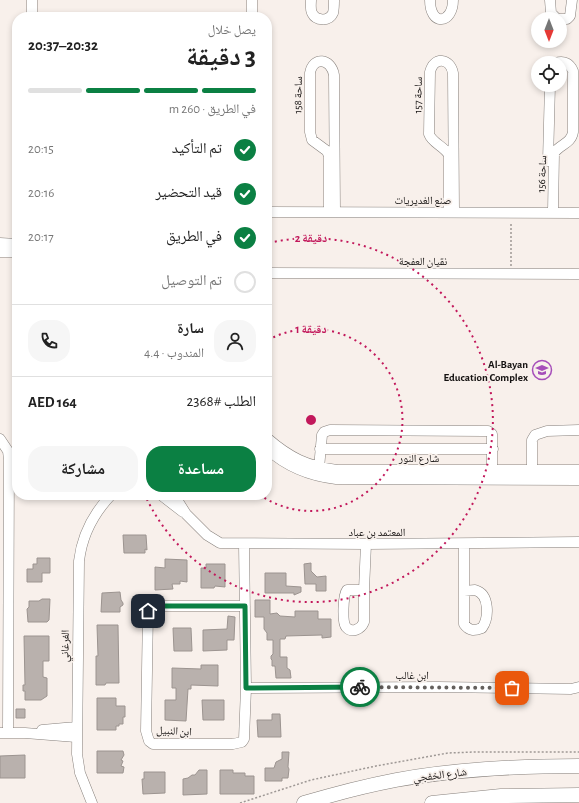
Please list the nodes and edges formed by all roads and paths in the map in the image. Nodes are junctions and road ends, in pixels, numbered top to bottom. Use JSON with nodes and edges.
{"nodes":[{"id":1,"x":32,"y":0,"type":"edge"},
{"id":2,"x":252,"y":0,"type":"edge"},
{"id":3,"x":311,"y":0,"type":"edge"},
{"id":4,"x":334,"y":0,"type":"edge"},
{"id":5,"x":430,"y":0,"type":"edge"},
{"id":6,"x":453,"y":0,"type":"edge"},
{"id":7,"x":550,"y":0,"type":"edge"},
{"id":8,"x":572,"y":0,"type":"edge"},
{"id":9,"x":32,"y":12,"type":"edge"},
{"id":10,"x":252,"y":12,"type":"edge"},
{"id":11,"x":551,"y":12,"type":"edge"},
{"id":12,"x":567,"y":19,"type":"edge"},
{"id":13,"x":567,"y":63,"type":"edge"},
{"id":14,"x":550,"y":92,"type":"edge"},
{"id":15,"x":334,"y":137,"type":"junction"},
{"id":16,"x":549,"y":137,"type":"junction"},
{"id":17,"x":454,"y":138,"type":"junction"},
{"id":18,"x":563,"y":145,"type":"junction"},
{"id":19,"x":322,"y":146,"type":"junction"},
{"id":20,"x":441,"y":146,"type":"junction"},
{"id":21,"x":272,"y":212,"type":"edge"},
{"id":22,"x":332,"y":212,"type":"junction"},
{"id":23,"x":451,"y":212,"type":"junction"},
{"id":24,"x":511,"y":212,"type":"junction"},
{"id":25,"x":550,"y":212,"type":"junction"},
{"id":26,"x":579,"y":212,"type":"edge"},
{"id":27,"x":0,"y":243,"type":"edge"},
{"id":28,"x":12,"y":244,"type":"edge"},
{"id":29,"x":0,"y":252,"type":"edge"},
{"id":30,"x":12,"y":252,"type":"edge"},
{"id":31,"x":272,"y":273,"type":"edge"},
{"id":32,"x":511,"y":274,"type":"junction"},
{"id":33,"x":579,"y":274,"type":"edge"},
{"id":34,"x":579,"y":430,"type":"edge"},
{"id":35,"x":0,"y":439,"type":"edge"},
{"id":36,"x":272,"y":442,"type":"edge"},
{"id":37,"x":320,"y":449,"type":"junction"},
{"id":38,"x":493,"y":449,"type":"junction"},
{"id":39,"x":272,"y":453,"type":"edge"},
{"id":40,"x":319,"y":468,"type":"junction"},
{"id":41,"x":532,"y":470,"type":"junction"},
{"id":42,"x":579,"y":470,"type":"edge"},
{"id":43,"x":494,"y":473,"type":"junction"},
{"id":44,"x":579,"y":480,"type":"edge"},
{"id":45,"x":107,"y":500,"type":"edge"},
{"id":46,"x":168,"y":500,"type":"edge"},
{"id":47,"x":177,"y":500,"type":"edge"},
{"id":48,"x":186,"y":514,"type":"junction"},
{"id":49,"x":579,"y":542,"type":"edge"},
{"id":50,"x":244,"y":544,"type":"junction"},
{"id":51,"x":366,"y":544,"type":"junction"},
{"id":52,"x":464,"y":544,"type":"junction"},
{"id":53,"x":364,"y":590,"type":"dead end"},
{"id":54,"x":464,"y":591,"type":"dead end"},
{"id":55,"x":245,"y":606,"type":"junction"},
{"id":56,"x":4,"y":634,"type":"edge"},
{"id":57,"x":579,"y":687,"type":"edge"},
{"id":58,"x":246,"y":688,"type":"junction"},
{"id":59,"x":76,"y":732,"type":"junction"},
{"id":60,"x":4,"y":733,"type":"edge"},
{"id":61,"x":579,"y":752,"type":"edge"},
{"id":62,"x":579,"y":766,"type":"edge"},
{"id":63,"x":579,"y":795,"type":"edge"},
{"id":64,"x":92,"y":803,"type":"edge"},
{"id":65,"x":240,"y":803,"type":"edge"},
{"id":66,"x":304,"y":803,"type":"edge"},
{"id":67,"x":432,"y":803,"type":"edge"}],
"edges":[{"from":1,"to":9,"type":"street"},
{"from":2,"to":10,"type":"street"},
{"from":3,"to":4,"type":"street"},
{"from":5,"to":6,"type":"street"},
{"from":7,"to":11,"type":"street"},
{"from":8,"to":12,"type":"street"},
{"from":13,"to":18,"type":"street","name":"ساحة 156"},
{"from":14,"to":16,"type":"street","name":"ساحة 156"},
{"from":15,"to":19,"type":"street"},
{"from":15,"to":19,"type":"street","name":"ساحة 158"},
{"from":15,"to":22,"type":"street","name":"ساحة 158"},
{"from":16,"to":18,"type":"street"},
{"from":16,"to":25,"type":"street","name":"ساحة 156"},
{"from":17,"to":20,"type":"street"},
{"from":17,"to":20,"type":"street","name":"ساحة 157"},
{"from":17,"to":23,"type":"street","name":"ساحة 157"},
{"from":18,"to":25,"type":"street","name":"ساحة 156"},
{"from":19,"to":22,"type":"street","name":"ساحة 158"},
{"from":20,"to":23,"type":"street","name":"ساحة 157"},
{"from":21,"to":22,"type":"street","name":"صنع الغديريات"},
{"from":22,"to":23,"type":"street","name":"صنع الغديريات"},
{"from":23,"to":24,"type":"street","name":"صنع الغديريات"},
{"from":24,"to":25,"type":"street","name":"صنع الغديريات"},
{"from":24,"to":32,"type":"path"},
{"from":25,"to":26,"type":"street","name":"صنع الغديريات"},
{"from":27,"to":28,"type":"street"},
{"from":29,"to":30,"type":"street"},
{"from":31,"to":32,"type":"street","name":"نقيان العفجة"},
{"from":32,"to":33,"type":"street","name":"نقيان العفجة"},
{"from":34,"to":41,"type":"street"},
{"from":35,"to":56,"type":"street"},
{"from":36,"to":40,"type":"street","name":"شارع النور"},
{"from":37,"to":38,"type":"street"},
{"from":37,"to":38,"type":"street"},
{"from":37,"to":40,"type":"street"},
{"from":38,"to":43,"type":"street"},
{"from":39,"to":43,"type":"street","name":"شارع النور"},
{"from":40,"to":43,"type":"street","name":"شارع النور"},
{"from":41,"to":42,"type":"street","name":"شارع النور"},
{"from":41,"to":43,"type":"street","name":"شارع النور"},
{"from":43,"to":44,"type":"street","name":"شارع النور"},
{"from":45,"to":59,"type":"street","name":"الفرغاني"},
{"from":46,"to":48,"type":"street","name":"المعتمد بن عباد"},
{"from":47,"to":48,"type":"street","name":"المعتمد بن عباد"},
{"from":48,"to":50,"type":"street","name":"المعتمد بن عباد"},
{"from":49,"to":52,"type":"street","name":"المعتمد بن عباد"},
{"from":50,"to":51,"type":"street","name":"المعتمد بن عباد"},
{"from":50,"to":55,"type":"street","name":"ابن النبيل"},
{"from":51,"to":52,"type":"street","name":"المعتمد بن عباد"},
{"from":51,"to":53,"type":"street"},
{"from":52,"to":54,"type":"street"},
{"from":55,"to":58,"type":"street","name":"ابن النبيل"},
{"from":55,"to":58,"type":"street","name":"ابن النبيل"},
{"from":56,"to":60,"type":"street"},
{"from":57,"to":58,"type":"street","name":"ابن غالب"},
{"from":59,"to":60,"type":"street"},
{"from":59,"to":64,"type":"street","name":"الفرغاني"},
{"from":61,"to":65,"type":"path"},
{"from":62,"to":66,"type":"highway","name":"شارع الخفجي"},
{"from":63,"to":67,"type":"highway"}]}
